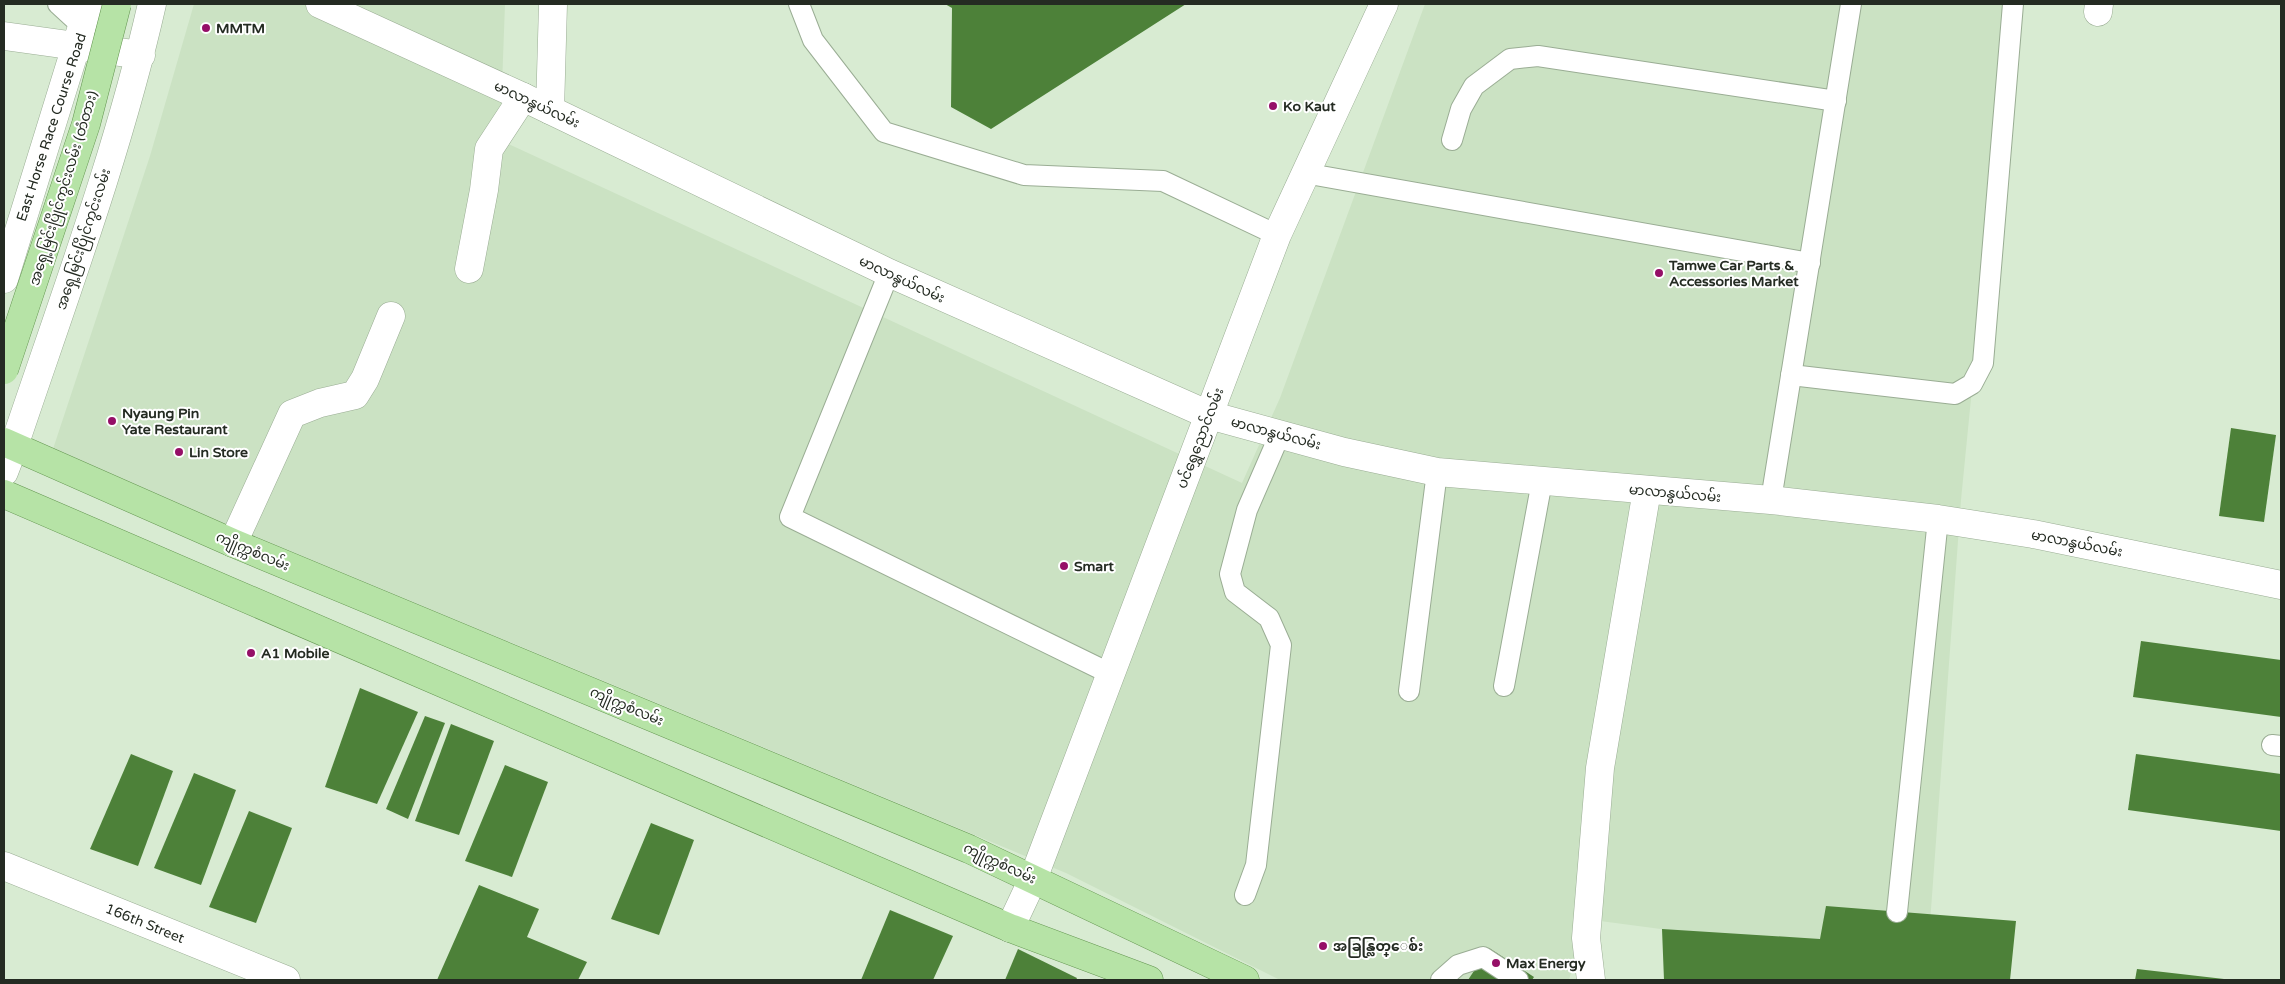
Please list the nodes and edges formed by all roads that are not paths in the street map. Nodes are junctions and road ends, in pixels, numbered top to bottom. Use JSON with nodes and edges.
{"nodes":[{"id":1,"x":58,"y":4,"type":"edge"},
{"id":2,"x":116,"y":4,"type":"edge"},
{"id":3,"x":152,"y":4,"type":"edge"},
{"id":4,"x":320,"y":4,"type":"edge"},
{"id":5,"x":553,"y":4,"type":"edge"},
{"id":6,"x":800,"y":4,"type":"edge"},
{"id":7,"x":1384,"y":4,"type":"edge"},
{"id":8,"x":1851,"y":4,"type":"edge"},
{"id":9,"x":2013,"y":4,"type":"edge"},
{"id":10,"x":83,"y":25,"type":"edge"},
{"id":11,"x":4,"y":36,"type":"edge"},
{"id":12,"x":140,"y":55,"type":"junction"},
{"id":13,"x":523,"y":97,"type":"junction"},
{"id":14,"x":1836,"y":101,"type":"junction"},
{"id":15,"x":550,"y":110,"type":"junction"},
{"id":16,"x":1452,"y":140,"type":"dead end"},
{"id":17,"x":1304,"y":173,"type":"junction"},
{"id":18,"x":1276,"y":234,"type":"junction"},
{"id":19,"x":1810,"y":263,"type":"junction"},
{"id":20,"x":469,"y":269,"type":"dead end"},
{"id":21,"x":889,"y":274,"type":"junction"},
{"id":22,"x":4,"y":279,"type":"edge"},
{"id":23,"x":391,"y":316,"type":"dead end"},
{"id":24,"x":4,"y":370,"type":"edge"},
{"id":25,"x":1791,"y":375,"type":"junction"},
{"id":26,"x":1209,"y":415,"type":"junction"},
{"id":27,"x":1280,"y":434,"type":"junction"},
{"id":28,"x":9,"y":444,"type":"edge"},
{"id":29,"x":4,"y":472,"type":"edge"},
{"id":30,"x":1437,"y":472,"type":"junction"},
{"id":31,"x":1542,"y":482,"type":"junction"},
{"id":32,"x":1647,"y":490,"type":"junction"},
{"id":33,"x":4,"y":494,"type":"edge"},
{"id":34,"x":1771,"y":500,"type":"junction"},
{"id":35,"x":1938,"y":519,"type":"junction"},
{"id":36,"x":233,"y":542,"type":"junction"},
{"id":37,"x":2281,"y":585,"type":"edge"},
{"id":38,"x":1111,"y":674,"type":"junction"},
{"id":39,"x":1504,"y":686,"type":"dead end"},
{"id":40,"x":1409,"y":691,"type":"dead end"},
{"id":41,"x":4,"y":866,"type":"edge"},
{"id":42,"x":1033,"y":879,"type":"junction"},
{"id":43,"x":1245,"y":895,"type":"dead end"},
{"id":44,"x":1897,"y":912,"type":"dead end"},
{"id":45,"x":1010,"y":928,"type":"junction"},
{"id":46,"x":286,"y":980,"type":"edge"},
{"id":47,"x":1149,"y":980,"type":"edge"},
{"id":48,"x":1245,"y":980,"type":"edge"},
{"id":49,"x":1441,"y":980,"type":"edge"},
{"id":50,"x":1518,"y":980,"type":"edge"},
{"id":51,"x":1591,"y":980,"type":"edge"}],
"edges":[{"from":1,"to":10,"type":"lane"},
{"from":2,"to":24,"type":"main road","name":"အရှေ့မြင်းပြိုင်ကွင်းလမ်း (တံတား)","bridge":true},
{"from":3,"to":12,"type":"street","name":"အရှေ့မြင်းပြိုင်ကွင်းလမ်း"},
{"from":4,"to":13,"type":"street","name":"မာလာနွယ်လမ်း"},
{"from":5,"to":15,"type":"street"},
{"from":6,"to":18,"type":"lane"},
{"from":7,"to":17,"type":"street","name":"ပင်ရွှေညောင်လမ်း"},
{"from":8,"to":14,"type":"lane"},
{"from":9,"to":25,"type":"lane"},
{"from":10,"to":11,"type":"street"},
{"from":10,"to":12,"type":"street"},
{"from":10,"to":22,"type":"street","name":"East Horse Race Course Road"},
{"from":12,"to":28,"type":"street","name":"အရှေ့မြင်းပြိုင်ကွင်းလမ်း"},
{"from":13,"to":15,"type":"street","name":"မာလာနွယ်လမ်း"},
{"from":13,"to":20,"type":"street"},
{"from":14,"to":16,"type":"lane"},
{"from":14,"to":19,"type":"lane"},
{"from":15,"to":21,"type":"street","name":"မာလာနွယ်လမ်း"},
{"from":17,"to":18,"type":"street","name":"ပင်ရွှေညောင်လမ်း"},
{"from":17,"to":19,"type":"lane"},
{"from":18,"to":26,"type":"street","name":"ပင်ရွှေညောင်လမ်း"},
{"from":19,"to":25,"type":"lane"},
{"from":21,"to":26,"type":"street","name":"မာလာနွယ်လမ်း"},
{"from":21,"to":38,"type":"lane"},
{"from":23,"to":36,"type":"street"},
{"from":25,"to":34,"type":"lane"},
{"from":26,"to":27,"type":"street","name":"မာလာနွယ်လမ်း"},
{"from":26,"to":38,"type":"street","name":"ပင်ရွှေညောင်လမ်း"},
{"from":27,"to":30,"type":"street","name":"မာလာနွယ်လမ်း"},
{"from":27,"to":43,"type":"lane"},
{"from":28,"to":29,"type":"street","name":"အရှေ့မြင်းပြိုင်ကွင်းလမ်း"},
{"from":28,"to":36,"type":"main road","name":"ကျိုက္ကစံလမ်း"},
{"from":30,"to":31,"type":"street","name":"မာလာနွယ်လမ်း"},
{"from":30,"to":40,"type":"lane"},
{"from":31,"to":32,"type":"street","name":"မာလာနွယ်လမ်း"},
{"from":31,"to":39,"type":"lane"},
{"from":32,"to":34,"type":"street","name":"မာလာနွယ်လမ်း"},
{"from":32,"to":51,"type":"street"},
{"from":33,"to":45,"type":"main road"},
{"from":34,"to":35,"type":"street","name":"မာလာနွယ်လမ်း"},
{"from":35,"to":37,"type":"street","name":"မာလာနွယ်လမ်း"},
{"from":35,"to":44,"type":"lane"},
{"from":36,"to":42,"type":"main road","name":"ကျိုက္ကစံလမ်း"},
{"from":38,"to":42,"type":"street","name":"ပင်ရွှေညောင်လမ်း"},
{"from":41,"to":46,"type":"street","name":"166th Street"},
{"from":42,"to":45,"type":"street","name":"ပင်ရွှေညောင်လမ်း"},
{"from":42,"to":48,"type":"main road","name":"ကျိုက္ကစံလမ်း"},
{"from":45,"to":47,"type":"main road"},
{"from":49,"to":50,"type":"lane"}]}
